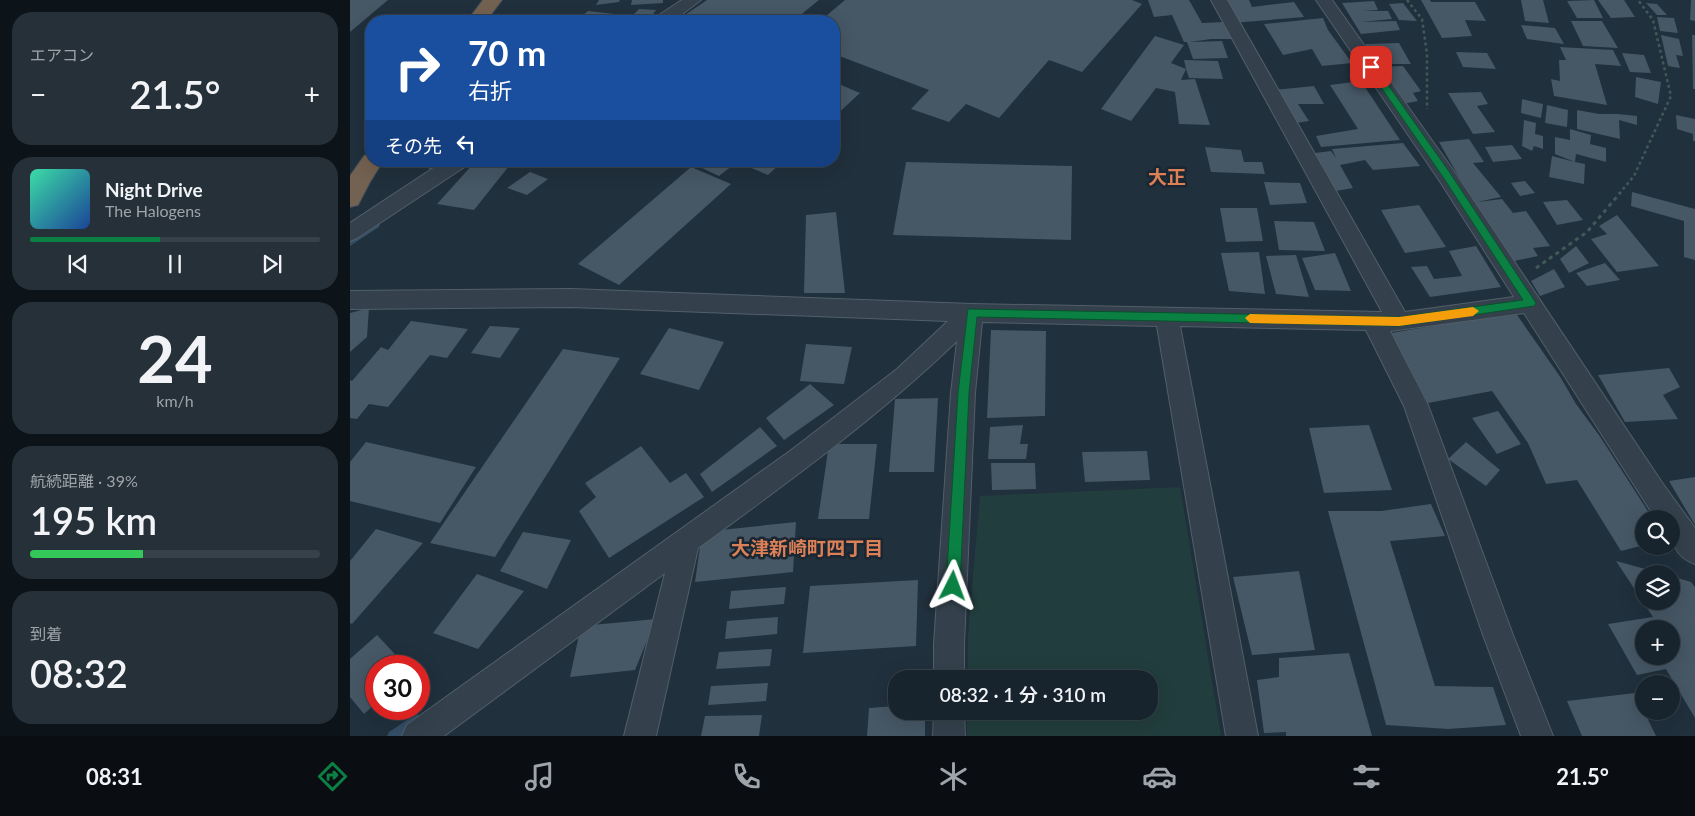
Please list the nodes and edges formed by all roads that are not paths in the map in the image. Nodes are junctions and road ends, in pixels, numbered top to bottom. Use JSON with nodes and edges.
{"nodes":[{"id":1,"x":493,"y":0,"type":"edge"},
{"id":2,"x":692,"y":0,"type":"edge"},
{"id":3,"x":1218,"y":0,"type":"edge"},
{"id":4,"x":1324,"y":0,"type":"edge"},
{"id":5,"x":481,"y":15,"type":"edge"},
{"id":6,"x":671,"y":15,"type":"edge"},
{"id":7,"x":368,"y":167,"type":"edge"},
{"id":8,"x":450,"y":167,"type":"edge"},
{"id":9,"x":350,"y":199,"type":"edge"},
{"id":10,"x":350,"y":233,"type":"edge"},
{"id":11,"x":350,"y":300,"type":"edge"},
{"id":12,"x":1531,"y":303,"type":"junction"},
{"id":13,"x":972,"y":312,"type":"junction"},
{"id":14,"x":1167,"y":317,"type":"junction"},
{"id":15,"x":1373,"y":321,"type":"junction"},
{"id":16,"x":1399,"y":322,"type":"junction"},
{"id":17,"x":686,"y":542,"type":"junction"},
{"id":18,"x":1695,"y":551,"type":"edge"},
{"id":19,"x":949,"y":670,"type":"edge"},
{"id":20,"x":949,"y":720,"type":"edge"},
{"id":21,"x":418,"y":736,"type":"edge"},
{"id":22,"x":640,"y":736,"type":"edge"},
{"id":23,"x":949,"y":736,"type":"edge"},
{"id":24,"x":1242,"y":736,"type":"edge"},
{"id":25,"x":1538,"y":736,"type":"edge"}],
"edges":[{"from":1,"to":5,"type":"highway"},
{"from":2,"to":6,"type":"street"},
{"from":3,"to":16,"type":"street"},
{"from":4,"to":12,"type":"street"},
{"from":7,"to":9,"type":"highway"},
{"from":8,"to":10,"type":"street"},
{"from":11,"to":13,"type":"street"},
{"from":12,"to":16,"type":"street"},
{"from":12,"to":18,"type":"street"},
{"from":13,"to":14,"type":"street"},
{"from":13,"to":17,"type":"street"},
{"from":13,"to":19,"type":"street"},
{"from":14,"to":15,"type":"street"},
{"from":14,"to":24,"type":"street"},
{"from":15,"to":16,"type":"street"},
{"from":15,"to":25,"type":"street"},
{"from":17,"to":21,"type":"street"},
{"from":17,"to":22,"type":"street"},
{"from":20,"to":23,"type":"street"}]}
